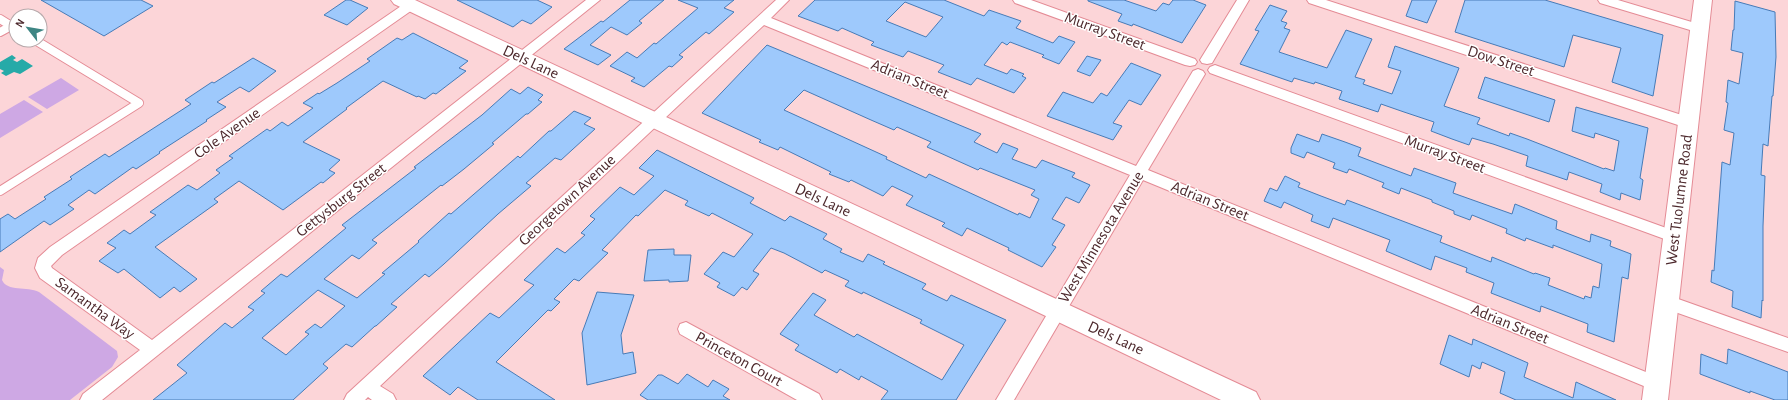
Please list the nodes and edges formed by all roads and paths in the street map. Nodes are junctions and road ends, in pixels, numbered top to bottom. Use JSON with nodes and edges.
{"nodes":[{"id":1,"x":594,"y":0,"type":"edge"},
{"id":2,"x":783,"y":0,"type":"edge"},
{"id":3,"x":1019,"y":0,"type":"edge"},
{"id":4,"x":1243,"y":0,"type":"edge"},
{"id":5,"x":1313,"y":0,"type":"edge"},
{"id":6,"x":1604,"y":0,"type":"edge"},
{"id":7,"x":1704,"y":0,"type":"edge"},
{"id":8,"x":406,"y":3,"type":"edge"},
{"id":9,"x":762,"y":19,"type":"junction"},
{"id":10,"x":1700,"y":29,"type":"junction"},
{"id":11,"x":47,"y":48,"type":"edge"},
{"id":12,"x":521,"y":57,"type":"junction"},
{"id":13,"x":1211,"y":65,"type":"junction"},
{"id":14,"x":1194,"y":68,"type":"junction"},
{"id":15,"x":653,"y":120,"type":"junction"},
{"id":16,"x":1689,"y":123,"type":"junction"},
{"id":17,"x":1138,"y":172,"type":"junction"},
{"id":18,"x":0,"y":191,"type":"edge"},
{"id":19,"x":1675,"y":237,"type":"junction"},
{"id":20,"x":44,"y":263,"type":"joint"},
{"id":21,"x":1667,"y":302,"type":"junction"},
{"id":22,"x":1057,"y":310,"type":"junction"},
{"id":23,"x":686,"y":329,"type":"dead end"},
{"id":24,"x":1788,"y":346,"type":"edge"},
{"id":25,"x":153,"y":350,"type":"junction"},
{"id":26,"x":367,"y":387,"type":"junction"},
{"id":27,"x":1656,"y":392,"type":"edge"},
{"id":28,"x":89,"y":400,"type":"edge"},
{"id":29,"x":353,"y":400,"type":"edge"},
{"id":30,"x":387,"y":400,"type":"edge"},
{"id":31,"x":813,"y":400,"type":"edge"},
{"id":32,"x":1004,"y":400,"type":"edge"},
{"id":33,"x":1247,"y":400,"type":"edge"}],
"edges":[{"from":1,"to":12,"type":"street","name":"Gettysburg Street"},
{"from":2,"to":9,"type":"street","name":"Georgetown Avenue"},
{"from":3,"to":14,"type":"street","name":"Murray Street"},
{"from":4,"to":13,"type":"street"},
{"from":5,"to":16,"type":"street","name":"Dow Street"},
{"from":6,"to":10,"type":"street"},
{"from":7,"to":10,"type":"street","name":"West Tuolumne Road"},
{"from":8,"to":12,"type":"street","name":"Dels Lane"},
{"from":8,"to":20,"type":"street","name":"Cole Avenue"},
{"from":9,"to":15,"type":"street","name":"Georgetown Avenue"},
{"from":9,"to":17,"type":"street","name":"Adrian Street"},
{"from":10,"to":16,"type":"street","name":"West Tuolumne Road"},
{"from":11,"to":18,"type":"lane"},
{"from":12,"to":15,"type":"street","name":"Dels Lane"},
{"from":12,"to":25,"type":"street","name":"Gettysburg Street"},
{"from":13,"to":14,"type":"street"},
{"from":13,"to":19,"type":"street","name":"Murray Street"},
{"from":14,"to":17,"type":"street","name":"West Minnesota Avenue"},
{"from":15,"to":22,"type":"street","name":"Dels Lane"},
{"from":15,"to":26,"type":"street","name":"Georgetown Avenue"},
{"from":16,"to":19,"type":"street","name":"West Tuolumne Road"},
{"from":17,"to":22,"type":"street","name":"West Minnesota Avenue"},
{"from":17,"to":27,"type":"street","name":"Adrian Street"},
{"from":19,"to":21,"type":"street","name":"West Tuolumne Road"},
{"from":20,"to":25,"type":"street","name":"Samantha Way"},
{"from":21,"to":24,"type":"street"},
{"from":21,"to":27,"type":"street","name":"West Tuolumne Road"},
{"from":22,"to":32,"type":"street","name":"West Minnesota Avenue"},
{"from":22,"to":33,"type":"street","name":"Dels Lane"},
{"from":23,"to":31,"type":"street","name":"Princeton Court"},
{"from":25,"to":28,"type":"street","name":"Gettysburg Street"},
{"from":26,"to":29,"type":"street","name":"Georgetown Avenue"},
{"from":26,"to":30,"type":"street"}]}
